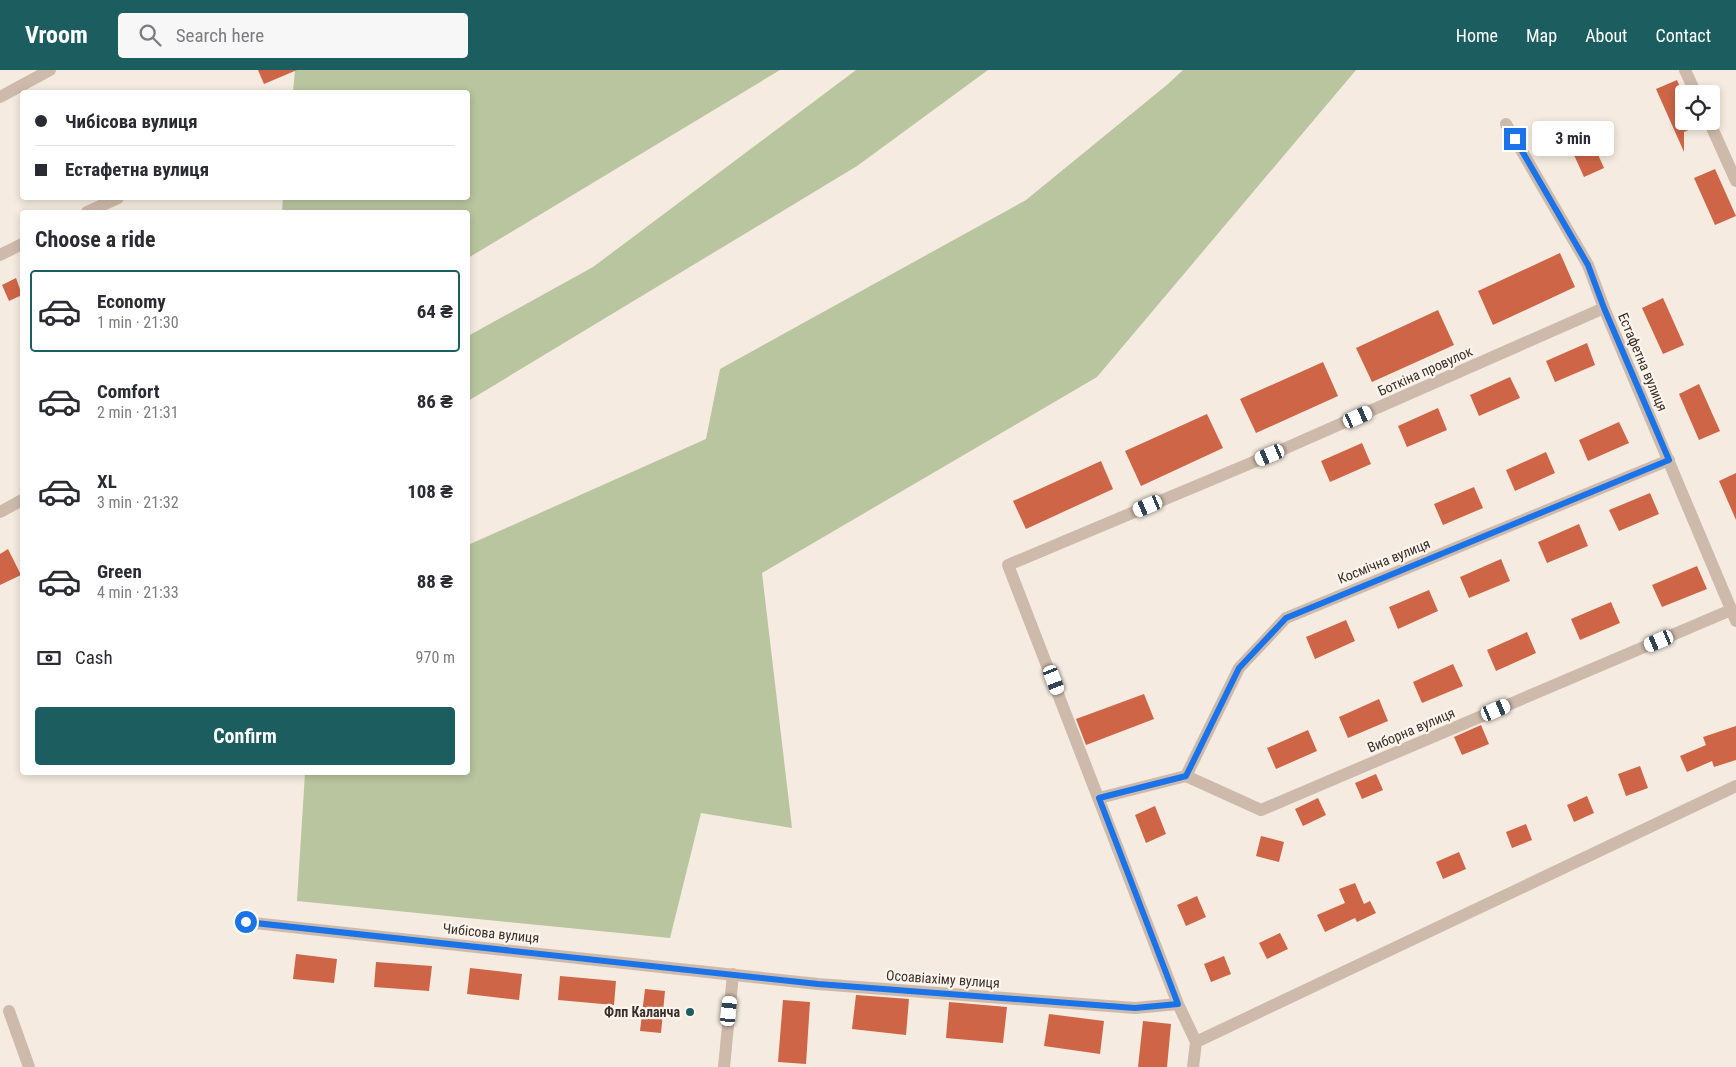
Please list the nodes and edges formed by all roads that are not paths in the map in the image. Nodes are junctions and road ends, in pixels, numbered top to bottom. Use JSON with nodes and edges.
{"nodes":[{"id":1,"x":50,"y":70,"type":"edge"},
{"id":2,"x":1685,"y":70,"type":"edge"},
{"id":3,"x":1692,"y":85,"type":"edge"},
{"id":4,"x":0,"y":97,"type":"edge"},
{"id":5,"x":1506,"y":124,"type":"dead end"},
{"id":6,"x":1712,"y":130,"type":"edge"},
{"id":7,"x":1736,"y":181,"type":"edge"},
{"id":8,"x":114,"y":200,"type":"edge"},
{"id":9,"x":91,"y":210,"type":"edge"},
{"id":10,"x":20,"y":245,"type":"edge"},
{"id":11,"x":0,"y":255,"type":"edge"},
{"id":12,"x":1604,"y":308,"type":"junction"},
{"id":13,"x":1669,"y":460,"type":"junction"},
{"id":14,"x":20,"y":501,"type":"edge"},
{"id":15,"x":0,"y":512,"type":"edge"},
{"id":16,"x":1734,"y":615,"type":"edge"},
{"id":17,"x":1186,"y":776,"type":"junction"},
{"id":18,"x":1736,"y":786,"type":"edge"},
{"id":19,"x":1099,"y":798,"type":"junction"},
{"id":20,"x":246,"y":922,"type":"dead end"},
{"id":21,"x":733,"y":974,"type":"junction"},
{"id":22,"x":1178,"y":1004,"type":"junction"},
{"id":23,"x":9,"y":1011,"type":"dead end"},
{"id":24,"x":1196,"y":1042,"type":"junction"},
{"id":25,"x":29,"y":1067,"type":"edge"},
{"id":26,"x":724,"y":1067,"type":"edge"},
{"id":27,"x":1193,"y":1067,"type":"edge"}],
"edges":[{"from":1,"to":4,"type":"street"},
{"from":2,"to":3,"type":"street"},
{"from":5,"to":12,"type":"street","name":"Естафетна вулиця"},
{"from":6,"to":7,"type":"street"},
{"from":8,"to":9,"type":"street"},
{"from":10,"to":11,"type":"street"},
{"from":12,"to":13,"type":"street","name":"Естафетна вулиця"},
{"from":12,"to":19,"type":"street","name":"Боткіна провулок"},
{"from":13,"to":16,"type":"street","name":"Естафетна вулиця"},
{"from":13,"to":17,"type":"street","name":"Космічна вулиця"},
{"from":14,"to":15,"type":"street"},
{"from":16,"to":17,"type":"street","name":"Виборна вулиця"},
{"from":17,"to":19,"type":"street"},
{"from":18,"to":24,"type":"street"},
{"from":19,"to":22,"type":"street"},
{"from":20,"to":21,"type":"street","name":"Чибісова вулиця"},
{"from":21,"to":22,"type":"street","name":"Осоавіахіму вулиця"},
{"from":21,"to":26,"type":"street"},
{"from":22,"to":24,"type":"street"},
{"from":23,"to":25,"type":"street"},
{"from":24,"to":27,"type":"street"}]}
